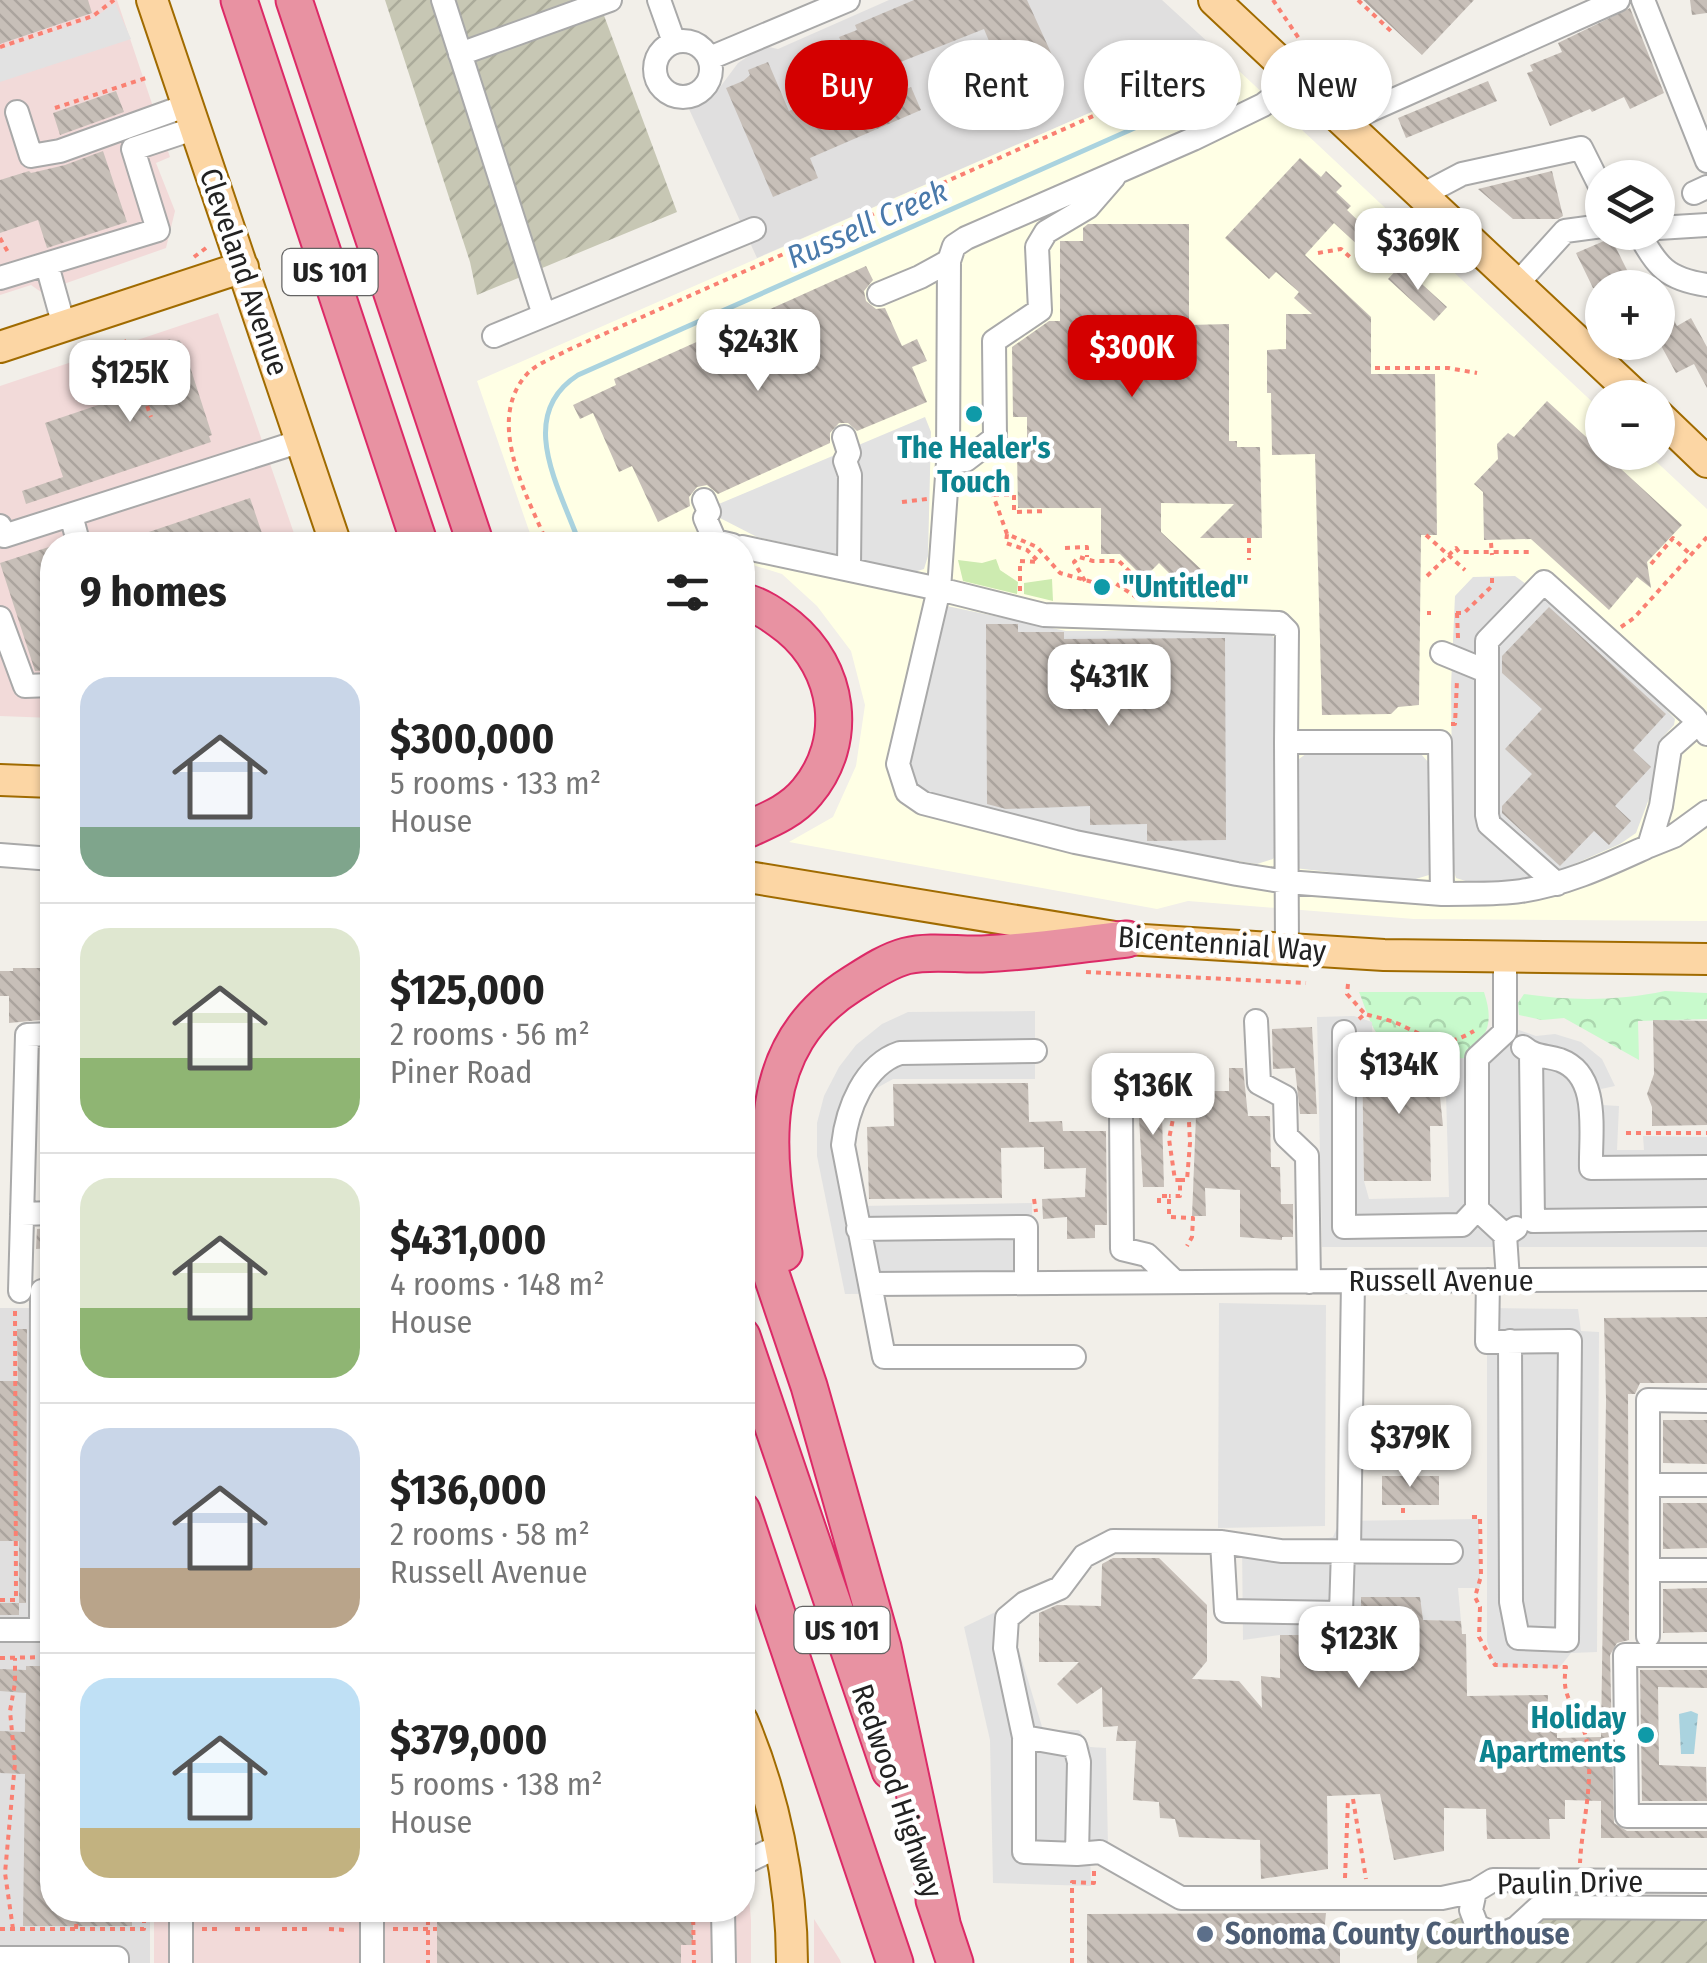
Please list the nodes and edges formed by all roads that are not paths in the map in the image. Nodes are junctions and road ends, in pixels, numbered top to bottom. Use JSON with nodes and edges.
{"nodes":[{"id":1,"x":152,"y":0,"type":"edge"},
{"id":2,"x":239,"y":0,"type":"edge"},
{"id":3,"x":443,"y":0,"type":"edge"},
{"id":4,"x":610,"y":0,"type":"edge"},
{"id":5,"x":660,"y":0,"type":"edge"},
{"id":6,"x":848,"y":0,"type":"edge"},
{"id":7,"x":1214,"y":0,"type":"edge"},
{"id":8,"x":1618,"y":0,"type":"edge"},
{"id":9,"x":1643,"y":0,"type":"edge"},
{"id":10,"x":298,"y":9,"type":"edge"},
{"id":11,"x":674,"y":42,"type":"junction"},
{"id":12,"x":1261,"y":44,"type":"edge"},
{"id":13,"x":460,"y":54,"type":"junction"},
{"id":14,"x":710,"y":58,"type":"junction"},
{"id":15,"x":1392,"y":101,"type":"edge"},
{"id":16,"x":1261,"y":107,"type":"edge"},
{"id":17,"x":18,"y":112,"type":"dead end"},
{"id":18,"x":192,"y":116,"type":"junction"},
{"id":19,"x":1353,"y":130,"type":"edge"},
{"id":20,"x":1587,"y":160,"type":"edge"},
{"id":21,"x":1707,"y":161,"type":"edge"},
{"id":22,"x":1119,"y":172,"type":"junction"},
{"id":23,"x":1422,"y":194,"type":"junction"},
{"id":24,"x":1707,"y":225,"type":"edge"},
{"id":25,"x":1675,"y":227,"type":"edge"},
{"id":26,"x":1585,"y":228,"type":"edge"},
{"id":27,"x":754,"y":229,"type":"dead end"},
{"id":28,"x":1648,"y":250,"type":"edge"},
{"id":29,"x":949,"y":260,"type":"junction"},
{"id":30,"x":47,"y":264,"type":"junction"},
{"id":31,"x":243,"y":267,"type":"junction"},
{"id":32,"x":6,"y":270,"type":"edge"},
{"id":33,"x":1517,"y":284,"type":"junction"},
{"id":34,"x":1707,"y":285,"type":"edge"},
{"id":35,"x":879,"y":294,"type":"dead end"},
{"id":36,"x":544,"y":315,"type":"junction"},
{"id":37,"x":64,"y":326,"type":"junction"},
{"id":38,"x":494,"y":336,"type":"dead end"},
{"id":39,"x":0,"y":347,"type":"edge"},
{"id":40,"x":1619,"y":380,"type":"edge"},
{"id":41,"x":1675,"y":429,"type":"edge"},
{"id":42,"x":301,"y":441,"type":"junction"},
{"id":43,"x":839,"y":447,"type":"dead end"},
{"id":44,"x":1704,"y":452,"type":"edge"},
{"id":45,"x":948,"y":462,"type":"junction"},
{"id":46,"x":700,"y":508,"type":"dead end"},
{"id":47,"x":70,"y":515,"type":"junction"},
{"id":48,"x":75,"y":532,"type":"edge"},
{"id":49,"x":332,"y":532,"type":"edge"},
{"id":50,"x":416,"y":532,"type":"edge"},
{"id":51,"x":472,"y":532,"type":"edge"},
{"id":52,"x":711,"y":532,"type":"edge"},
{"id":53,"x":1,"y":534,"type":"edge"},
{"id":54,"x":755,"y":549,"type":"edge"},
{"id":55,"x":849,"y":567,"type":"junction"},
{"id":56,"x":940,"y":589,"type":"junction"},
{"id":57,"x":755,"y":607,"type":"edge"},
{"id":58,"x":0,"y":618,"type":"edge"},
{"id":59,"x":1450,"y":646,"type":"road end"},
{"id":60,"x":1486,"y":671,"type":"junction"},
{"id":61,"x":40,"y":686,"type":"edge"},
{"id":62,"x":1701,"y":720,"type":"edge"},
{"id":63,"x":1286,"y":742,"type":"junction"},
{"id":64,"x":0,"y":780,"type":"edge"},
{"id":65,"x":40,"y":782,"type":"edge"},
{"id":66,"x":1707,"y":812,"type":"edge"},
{"id":67,"x":755,"y":826,"type":"edge"},
{"id":68,"x":1649,"y":846,"type":"junction"},
{"id":69,"x":0,"y":856,"type":"edge"},
{"id":70,"x":40,"y":858,"type":"edge"},
{"id":71,"x":755,"y":878,"type":"edge"},
{"id":72,"x":1287,"y":882,"type":"junction"},
{"id":73,"x":1557,"y":884,"type":"junction"},
{"id":74,"x":1442,"y":894,"type":"junction"},
{"id":75,"x":1127,"y":939,"type":"junction"},
{"id":76,"x":1286,"y":950,"type":"junction"},
{"id":77,"x":1504,"y":956,"type":"junction"},
{"id":78,"x":1707,"y":959,"type":"edge"},
{"id":79,"x":1256,"y":1021,"type":"dead end"},
{"id":80,"x":1344,"y":1032,"type":"road end"},
{"id":81,"x":1505,"y":1032,"type":"junction"},
{"id":82,"x":40,"y":1035,"type":"edge"},
{"id":83,"x":1035,"y":1051,"type":"dead end"},
{"id":84,"x":1531,"y":1054,"type":"junction"},
{"id":85,"x":1121,"y":1110,"type":"dead end"},
{"id":86,"x":1707,"y":1167,"type":"edge"},
{"id":87,"x":1477,"y":1209,"type":"junction"},
{"id":88,"x":40,"y":1213,"type":"edge"},
{"id":89,"x":22,"y":1214,"type":"junction"},
{"id":90,"x":1707,"y":1219,"type":"edge"},
{"id":91,"x":1533,"y":1221,"type":"junction"},
{"id":92,"x":755,"y":1226,"type":"edge"},
{"id":93,"x":858,"y":1229,"type":"junction"},
{"id":94,"x":1505,"y":1235,"type":"junction"},
{"id":95,"x":1707,"y":1279,"type":"edge"},
{"id":96,"x":1498,"y":1280,"type":"junction"},
{"id":97,"x":1353,"y":1281,"type":"junction"},
{"id":98,"x":1175,"y":1282,"type":"junction"},
{"id":99,"x":1309,"y":1282,"type":"junction"},
{"id":100,"x":1026,"y":1283,"type":"junction"},
{"id":101,"x":870,"y":1284,"type":"junction"},
{"id":102,"x":26,"y":1295,"type":"edge"},
{"id":103,"x":1510,"y":1342,"type":"junction"},
{"id":104,"x":1074,"y":1357,"type":"dead end"},
{"id":105,"x":755,"y":1374,"type":"edge"},
{"id":106,"x":809,"y":1386,"type":"junction"},
{"id":107,"x":1707,"y":1400,"type":"edge"},
{"id":108,"x":1648,"y":1485,"type":"junction"},
{"id":109,"x":1707,"y":1485,"type":"edge"},
{"id":110,"x":1222,"y":1542,"type":"junction"},
{"id":111,"x":755,"y":1549,"type":"edge"},
{"id":112,"x":1346,"y":1550,"type":"junction"},
{"id":113,"x":1451,"y":1552,"type":"dead end"},
{"id":114,"x":1648,"y":1570,"type":"junction"},
{"id":115,"x":1707,"y":1570,"type":"edge"},
{"id":116,"x":755,"y":1585,"type":"edge"},
{"id":117,"x":40,"y":1608,"type":"edge"},
{"id":118,"x":0,"y":1630,"type":"edge"},
{"id":119,"x":40,"y":1630,"type":"edge"},
{"id":120,"x":1648,"y":1636,"type":"dead end"},
{"id":121,"x":1707,"y":1655,"type":"edge"},
{"id":122,"x":1024,"y":1737,"type":"junction"},
{"id":123,"x":755,"y":1760,"type":"edge"},
{"id":124,"x":841,"y":1806,"type":"junction"},
{"id":125,"x":1707,"y":1816,"type":"edge"},
{"id":126,"x":779,"y":1846,"type":"junction"},
{"id":127,"x":1086,"y":1853,"type":"junction"},
{"id":128,"x":755,"y":1858,"type":"edge"},
{"id":129,"x":1707,"y":1881,"type":"edge"},
{"id":130,"x":1475,"y":1891,"type":"junction"},
{"id":131,"x":1707,"y":1908,"type":"edge"},
{"id":132,"x":181,"y":1922,"type":"edge"},
{"id":133,"x":378,"y":1922,"type":"edge"},
{"id":134,"x":723,"y":1922,"type":"edge"},
{"id":135,"x":942,"y":1923,"type":"junction"},
{"id":136,"x":0,"y":1958,"type":"edge"},
{"id":137,"x":117,"y":1963,"type":"edge"},
{"id":138,"x":181,"y":1963,"type":"edge"},
{"id":139,"x":372,"y":1963,"type":"edge"},
{"id":140,"x":724,"y":1963,"type":"edge"},
{"id":141,"x":792,"y":1963,"type":"edge"},
{"id":142,"x":895,"y":1963,"type":"edge"},
{"id":143,"x":955,"y":1963,"type":"edge"}],
"edges":[{"from":1,"to":18,"type":"main road","name":"Cleveland Avenue"},
{"from":2,"to":50,"type":"highway","number":"US 101"},
{"from":3,"to":13,"type":"street"},
{"from":4,"to":13,"type":"street"},
{"from":5,"to":11,"type":"street"},
{"from":6,"to":14,"type":"street"},
{"from":7,"to":12,"type":"main road"},
{"from":8,"to":15,"type":"street"},
{"from":9,"to":21,"type":"street"},
{"from":10,"to":51,"type":"highway","number":"US 101"},
{"from":11,"to":14,"type":"street"},
{"from":11,"to":14,"type":"street"},
{"from":13,"to":36,"type":"street"},
{"from":16,"to":22,"type":"street"},
{"from":17,"to":18,"type":"street"},
{"from":18,"to":30,"type":"street"},
{"from":18,"to":31,"type":"main road","name":"Cleveland Avenue"},
{"from":19,"to":23,"type":"main road"},
{"from":20,"to":23,"type":"street"},
{"from":22,"to":29,"type":"street"},
{"from":22,"to":45,"type":"street"},
{"from":23,"to":33,"type":"main road"},
{"from":24,"to":25,"type":"street"},
{"from":26,"to":33,"type":"street"},
{"from":27,"to":36,"type":"street"},
{"from":28,"to":34,"type":"street"},
{"from":29,"to":35,"type":"street"},
{"from":29,"to":45,"type":"street"},
{"from":30,"to":32,"type":"street"},
{"from":30,"to":37,"type":"street"},
{"from":31,"to":37,"type":"main road"},
{"from":31,"to":42,"type":"main road","name":"Cleveland Avenue"},
{"from":33,"to":40,"type":"main road"},
{"from":36,"to":38,"type":"street"},
{"from":37,"to":39,"type":"main road"},
{"from":41,"to":44,"type":"main road"},
{"from":42,"to":47,"type":"street"},
{"from":42,"to":49,"type":"main road","name":"Cleveland Avenue"},
{"from":43,"to":55,"type":"street"},
{"from":45,"to":56,"type":"street"},
{"from":46,"to":52,"type":"street"},
{"from":47,"to":48,"type":"street"},
{"from":47,"to":53,"type":"street"},
{"from":54,"to":55,"type":"street"},
{"from":55,"to":56,"type":"street"},
{"from":56,"to":63,"type":"street"},
{"from":56,"to":72,"type":"street"},
{"from":57,"to":67,"type":"highway"},
{"from":58,"to":61,"type":"street"},
{"from":59,"to":60,"type":"street"},
{"from":60,"to":62,"type":"street"},
{"from":60,"to":73,"type":"street"},
{"from":62,"to":68,"type":"street"},
{"from":63,"to":72,"type":"street"},
{"from":63,"to":74,"type":"street"},
{"from":64,"to":65,"type":"main road"},
{"from":66,"to":68,"type":"street"},
{"from":68,"to":73,"type":"street"},
{"from":69,"to":70,"type":"street"},
{"from":71,"to":75,"type":"main road","name":"Bicentennial Way"},
{"from":72,"to":74,"type":"street"},
{"from":72,"to":76,"type":"street"},
{"from":73,"to":74,"type":"street"},
{"from":75,"to":76,"type":"main road","name":"Bicentennial Way"},
{"from":75,"to":106,"type":"highway"},
{"from":76,"to":77,"type":"main road","name":"Bicentennial Way"},
{"from":77,"to":78,"type":"main road","name":"Bicentennial Way"},
{"from":77,"to":81,"type":"street"},
{"from":79,"to":99,"type":"street"},
{"from":80,"to":87,"type":"street"},
{"from":81,"to":84,"type":"street"},
{"from":81,"to":87,"type":"street"},
{"from":82,"to":89,"type":"street"},
{"from":83,"to":93,"type":"street"},
{"from":84,"to":86,"type":"street"},
{"from":84,"to":91,"type":"street"},
{"from":85,"to":98,"type":"street"},
{"from":87,"to":94,"type":"street"},
{"from":88,"to":89,"type":"street"},
{"from":89,"to":102,"type":"street"},
{"from":90,"to":91,"type":"street"},
{"from":91,"to":94,"type":"street"},
{"from":92,"to":106,"type":"highway"},
{"from":93,"to":100,"type":"street"},
{"from":93,"to":101,"type":"street"},
{"from":94,"to":96,"type":"street"},
{"from":95,"to":96,"type":"street","name":"Russell Avenue"},
{"from":96,"to":97,"type":"street","name":"Russell Avenue"},
{"from":96,"to":103,"type":"street"},
{"from":97,"to":99,"type":"street","name":"Russell Avenue"},
{"from":97,"to":112,"type":"street"},
{"from":98,"to":99,"type":"street","name":"Russell Avenue"},
{"from":98,"to":100,"type":"street","name":"Russell Avenue"},
{"from":100,"to":101,"type":"street","name":"Russell Avenue"},
{"from":101,"to":104,"type":"street"},
{"from":102,"to":117,"type":"street"},
{"from":103,"to":103,"type":"street"},
{"from":105,"to":135,"type":"highway","name":"Redwood Highway","number":"US 101"},
{"from":106,"to":135,"type":"highway"},
{"from":107,"to":108,"type":"street"},
{"from":108,"to":109,"type":"street"},
{"from":108,"to":114,"type":"street"},
{"from":110,"to":112,"type":"street"},
{"from":110,"to":112,"type":"street"},
{"from":110,"to":122,"type":"street"},
{"from":111,"to":124,"type":"highway","name":"Redwood Highway","number":"US 101"},
{"from":112,"to":113,"type":"street"},
{"from":114,"to":115,"type":"street"},
{"from":114,"to":120,"type":"street"},
{"from":116,"to":124,"type":"highway"},
{"from":118,"to":119,"type":"street"},
{"from":121,"to":125,"type":"street"},
{"from":122,"to":127,"type":"street"},
{"from":122,"to":127,"type":"street"},
{"from":123,"to":126,"type":"main road"},
{"from":124,"to":142,"type":"highway","name":"Redwood Highway","number":"US 101"},
{"from":126,"to":128,"type":"street"},
{"from":126,"to":141,"type":"main road"},
{"from":127,"to":130,"type":"street"},
{"from":129,"to":130,"type":"street","name":"Paulin Drive"},
{"from":130,"to":131,"type":"street","name":"Paulin Drive"},
{"from":132,"to":138,"type":"street"},
{"from":133,"to":139,"type":"street"},
{"from":134,"to":140,"type":"street"},
{"from":135,"to":143,"type":"highway","name":"Redwood Highway","number":"US 101"},
{"from":136,"to":137,"type":"street"}]}
